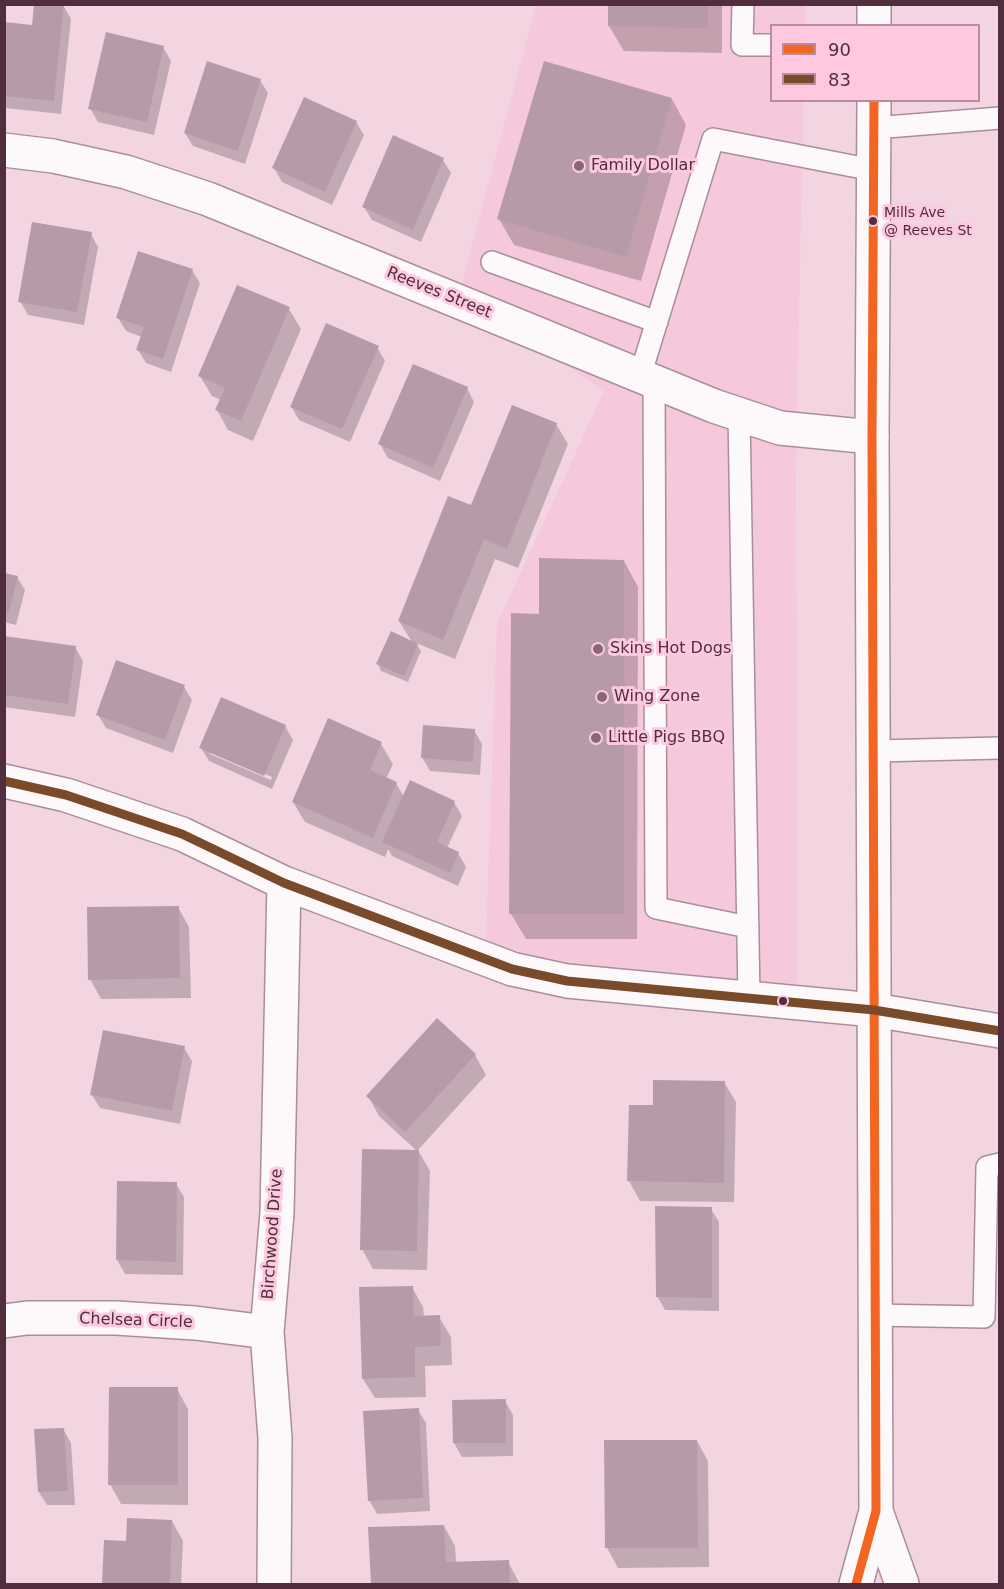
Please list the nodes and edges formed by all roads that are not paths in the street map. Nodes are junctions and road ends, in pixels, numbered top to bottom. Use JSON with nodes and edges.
{"nodes":[{"id":1,"x":743,"y":4,"type":"edge"},
{"id":2,"x":874,"y":4,"type":"edge"},
{"id":3,"x":874,"y":24,"type":"edge"},
{"id":4,"x":770,"y":45,"type":"edge"},
{"id":5,"x":874,"y":114,"type":"edge"},
{"id":6,"x":999,"y":118,"type":"edge"},
{"id":7,"x":4,"y":150,"type":"edge"},
{"id":8,"x":873,"y":170,"type":"junction"},
{"id":9,"x":492,"y":262,"type":"dead end"},
{"id":10,"x":657,"y":321,"type":"junction"},
{"id":11,"x":647,"y":379,"type":"junction"},
{"id":12,"x":739,"y":415,"type":"junction"},
{"id":13,"x":872,"y":437,"type":"junction"},
{"id":14,"x":999,"y":748,"type":"edge"},
{"id":15,"x":875,"y":751,"type":"junction"},
{"id":16,"x":4,"y":781,"type":"edge"},
{"id":17,"x":284,"y":883,"type":"junction"},
{"id":18,"x":748,"y":927,"type":"junction"},
{"id":19,"x":749,"y":998,"type":"junction"},
{"id":20,"x":874,"y":1010,"type":"junction"},
{"id":21,"x":999,"y":1031,"type":"edge"},
{"id":22,"x":999,"y":1164,"type":"edge"},
{"id":23,"x":874,"y":1315,"type":"junction"},
{"id":24,"x":4,"y":1321,"type":"edge"},
{"id":25,"x":267,"y":1332,"type":"junction"},
{"id":26,"x":876,"y":1511,"type":"junction"},
{"id":27,"x":274,"y":1584,"type":"edge"},
{"id":28,"x":856,"y":1584,"type":"edge"},
{"id":29,"x":902,"y":1584,"type":"edge"}],
"edges":[{"from":1,"to":4,"type":"lane"},
{"from":2,"to":3,"type":"street"},
{"from":5,"to":6,"type":"lane"},
{"from":5,"to":8,"type":"street"},
{"from":7,"to":11,"type":"street","name":"Reeves Street"},
{"from":8,"to":10,"type":"lane"},
{"from":8,"to":13,"type":"street"},
{"from":9,"to":10,"type":"lane"},
{"from":10,"to":11,"type":"lane"},
{"from":11,"to":12,"type":"street","name":"Reeves Street"},
{"from":11,"to":18,"type":"lane"},
{"from":12,"to":13,"type":"street","name":"Reeves Street"},
{"from":12,"to":18,"type":"lane"},
{"from":13,"to":15,"type":"street"},
{"from":14,"to":15,"type":"lane"},
{"from":15,"to":20,"type":"street"},
{"from":16,"to":17,"type":"street"},
{"from":17,"to":19,"type":"street"},
{"from":17,"to":25,"type":"street","name":"Birchwood Drive"},
{"from":18,"to":19,"type":"lane"},
{"from":19,"to":20,"type":"street"},
{"from":20,"to":21,"type":"street"},
{"from":20,"to":23,"type":"street"},
{"from":22,"to":23,"type":"lane"},
{"from":23,"to":26,"type":"street"},
{"from":24,"to":25,"type":"street","name":"Chelsea Circle"},
{"from":25,"to":27,"type":"street","name":"Birchwood Drive"},
{"from":26,"to":28,"type":"street"},
{"from":26,"to":29,"type":"street"}]}
